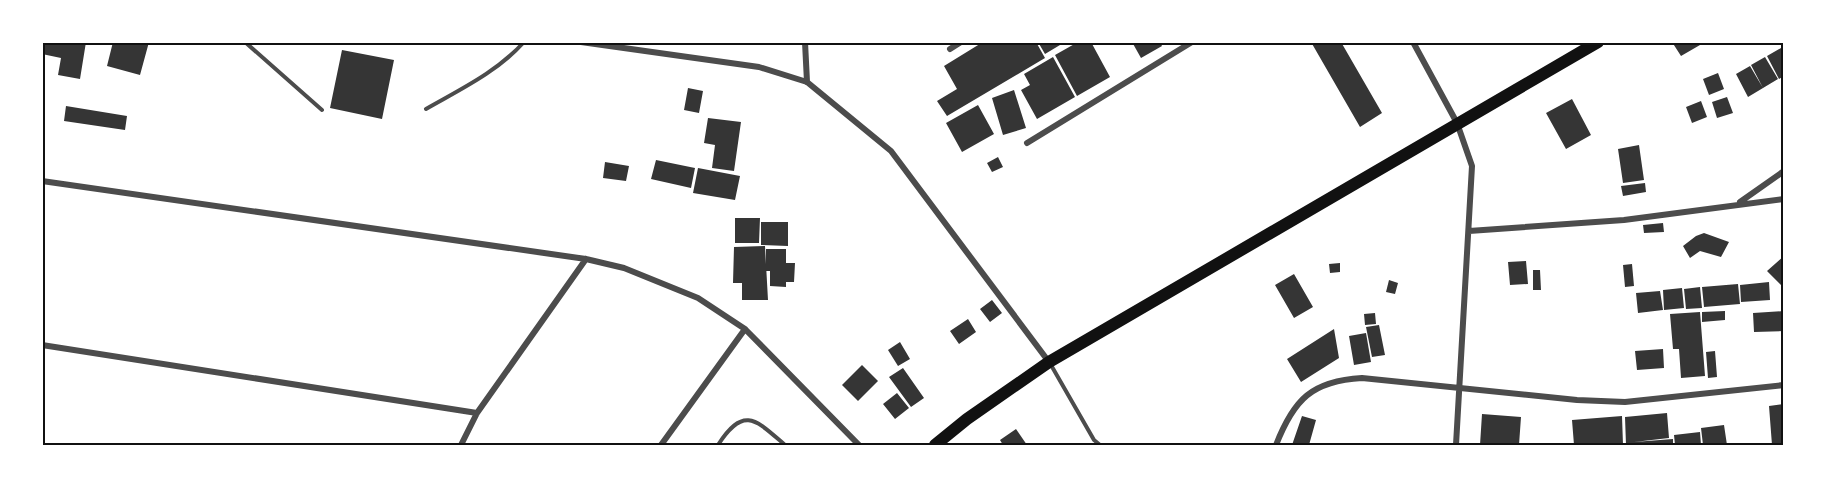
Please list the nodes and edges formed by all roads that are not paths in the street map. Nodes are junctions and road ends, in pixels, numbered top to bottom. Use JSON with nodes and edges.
{"nodes":[{"id":1,"x":245,"y":42,"type":"edge"},
{"id":2,"x":524,"y":42,"type":"edge"},
{"id":3,"x":580,"y":42,"type":"edge"},
{"id":4,"x":805,"y":42,"type":"edge"},
{"id":5,"x":961,"y":42,"type":"edge"},
{"id":6,"x":1192,"y":42,"type":"edge"},
{"id":7,"x":1413,"y":42,"type":"edge"},
{"id":8,"x":1598,"y":42,"type":"edge"},
{"id":9,"x":950,"y":49,"type":"dead end"},
{"id":10,"x":807,"y":82,"type":"junction"},
{"id":11,"x":426,"y":109,"type":"dead end"},
{"id":12,"x":322,"y":110,"type":"dead end"},
{"id":13,"x":1457,"y":123,"type":"junction"},
{"id":14,"x":1027,"y":143,"type":"dead end"},
{"id":15,"x":1784,"y":171,"type":"edge"},
{"id":16,"x":42,"y":181,"type":"edge"},
{"id":17,"x":1784,"y":199,"type":"edge"},
{"id":18,"x":1739,"y":203,"type":"junction"},
{"id":19,"x":1469,"y":231,"type":"junction"},
{"id":20,"x":586,"y":259,"type":"junction"},
{"id":21,"x":746,"y":329,"type":"junction"},
{"id":22,"x":42,"y":345,"type":"edge"},
{"id":23,"x":1049,"y":362,"type":"junction"},
{"id":24,"x":1784,"y":385,"type":"edge"},
{"id":25,"x":1458,"y":386,"type":"junction"},
{"id":26,"x":477,"y":413,"type":"junction"},
{"id":27,"x":461,"y":445,"type":"edge"},
{"id":28,"x":660,"y":445,"type":"edge"},
{"id":29,"x":718,"y":445,"type":"edge"},
{"id":30,"x":785,"y":445,"type":"edge"},
{"id":31,"x":859,"y":445,"type":"edge"},
{"id":32,"x":935,"y":445,"type":"edge"},
{"id":33,"x":1100,"y":445,"type":"edge"},
{"id":34,"x":1276,"y":445,"type":"edge"},
{"id":35,"x":1456,"y":445,"type":"edge"}],
"edges":[{"from":1,"to":12,"type":"lane"},
{"from":2,"to":11,"type":"lane"},
{"from":3,"to":10,"type":"street"},
{"from":4,"to":10,"type":"street"},
{"from":5,"to":9,"type":"street"},
{"from":6,"to":14,"type":"street"},
{"from":7,"to":13,"type":"street"},
{"from":8,"to":13,"type":"main road"},
{"from":10,"to":23,"type":"street"},
{"from":13,"to":19,"type":"street"},
{"from":13,"to":23,"type":"main road"},
{"from":15,"to":18,"type":"street"},
{"from":16,"to":20,"type":"street"},
{"from":17,"to":18,"type":"street"},
{"from":18,"to":19,"type":"street"},
{"from":19,"to":25,"type":"street"},
{"from":20,"to":21,"type":"street"},
{"from":20,"to":26,"type":"street"},
{"from":21,"to":28,"type":"street"},
{"from":21,"to":31,"type":"street"},
{"from":22,"to":26,"type":"street"},
{"from":23,"to":32,"type":"main road"},
{"from":23,"to":33,"type":"lane"},
{"from":24,"to":25,"type":"street"},
{"from":25,"to":34,"type":"street"},
{"from":25,"to":35,"type":"street"},
{"from":26,"to":27,"type":"street"},
{"from":29,"to":30,"type":"lane"}]}
